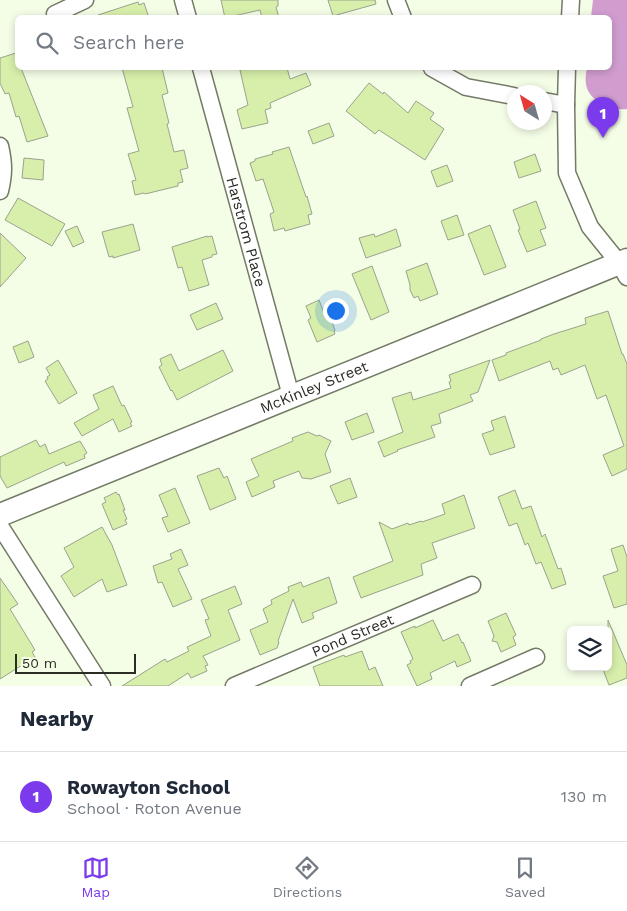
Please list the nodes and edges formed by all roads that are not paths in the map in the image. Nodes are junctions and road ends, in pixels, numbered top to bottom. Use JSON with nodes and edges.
{"nodes":[{"id":1,"x":85,"y":0,"type":"edge"},
{"id":2,"x":183,"y":0,"type":"edge"},
{"id":3,"x":396,"y":0,"type":"edge"},
{"id":4,"x":570,"y":0,"type":"edge"},
{"id":5,"x":55,"y":14,"type":"dead end"},
{"id":6,"x":187,"y":15,"type":"edge"},
{"id":7,"x":402,"y":15,"type":"edge"},
{"id":8,"x":570,"y":15,"type":"edge"},
{"id":9,"x":202,"y":70,"type":"edge"},
{"id":10,"x":436,"y":70,"type":"edge"},
{"id":11,"x":568,"y":70,"type":"edge"},
{"id":12,"x":507,"y":95,"type":"edge"},
{"id":13,"x":552,"y":103,"type":"edge"},
{"id":14,"x":566,"y":105,"type":"junction"},
{"id":15,"x":0,"y":146,"type":"edge"},
{"id":16,"x":0,"y":191,"type":"edge"},
{"id":17,"x":624,"y":266,"type":"edge"},
{"id":18,"x":291,"y":396,"type":"junction"},
{"id":19,"x":0,"y":515,"type":"edge"},
{"id":20,"x":0,"y":526,"type":"edge"},
{"id":21,"x":472,"y":585,"type":"dead end"},
{"id":22,"x":536,"y":657,"type":"dead end"},
{"id":23,"x":102,"y":686,"type":"edge"},
{"id":24,"x":234,"y":686,"type":"edge"},
{"id":25,"x":470,"y":686,"type":"edge"}],
"edges":[{"from":1,"to":5,"type":"street"},
{"from":2,"to":6,"type":"street"},
{"from":3,"to":7,"type":"street"},
{"from":4,"to":8,"type":"street"},
{"from":9,"to":18,"type":"street","name":"Harstrom Place"},
{"from":10,"to":12,"type":"street"},
{"from":11,"to":14,"type":"street"},
{"from":13,"to":14,"type":"street"},
{"from":14,"to":17,"type":"street"},
{"from":15,"to":16,"type":"street"},
{"from":17,"to":18,"type":"main road","name":"McKinley Street"},
{"from":18,"to":19,"type":"main road","name":"McKinley Street"},
{"from":20,"to":23,"type":"street"},
{"from":21,"to":24,"type":"street","name":"Pond Street"},
{"from":22,"to":25,"type":"street"}]}
